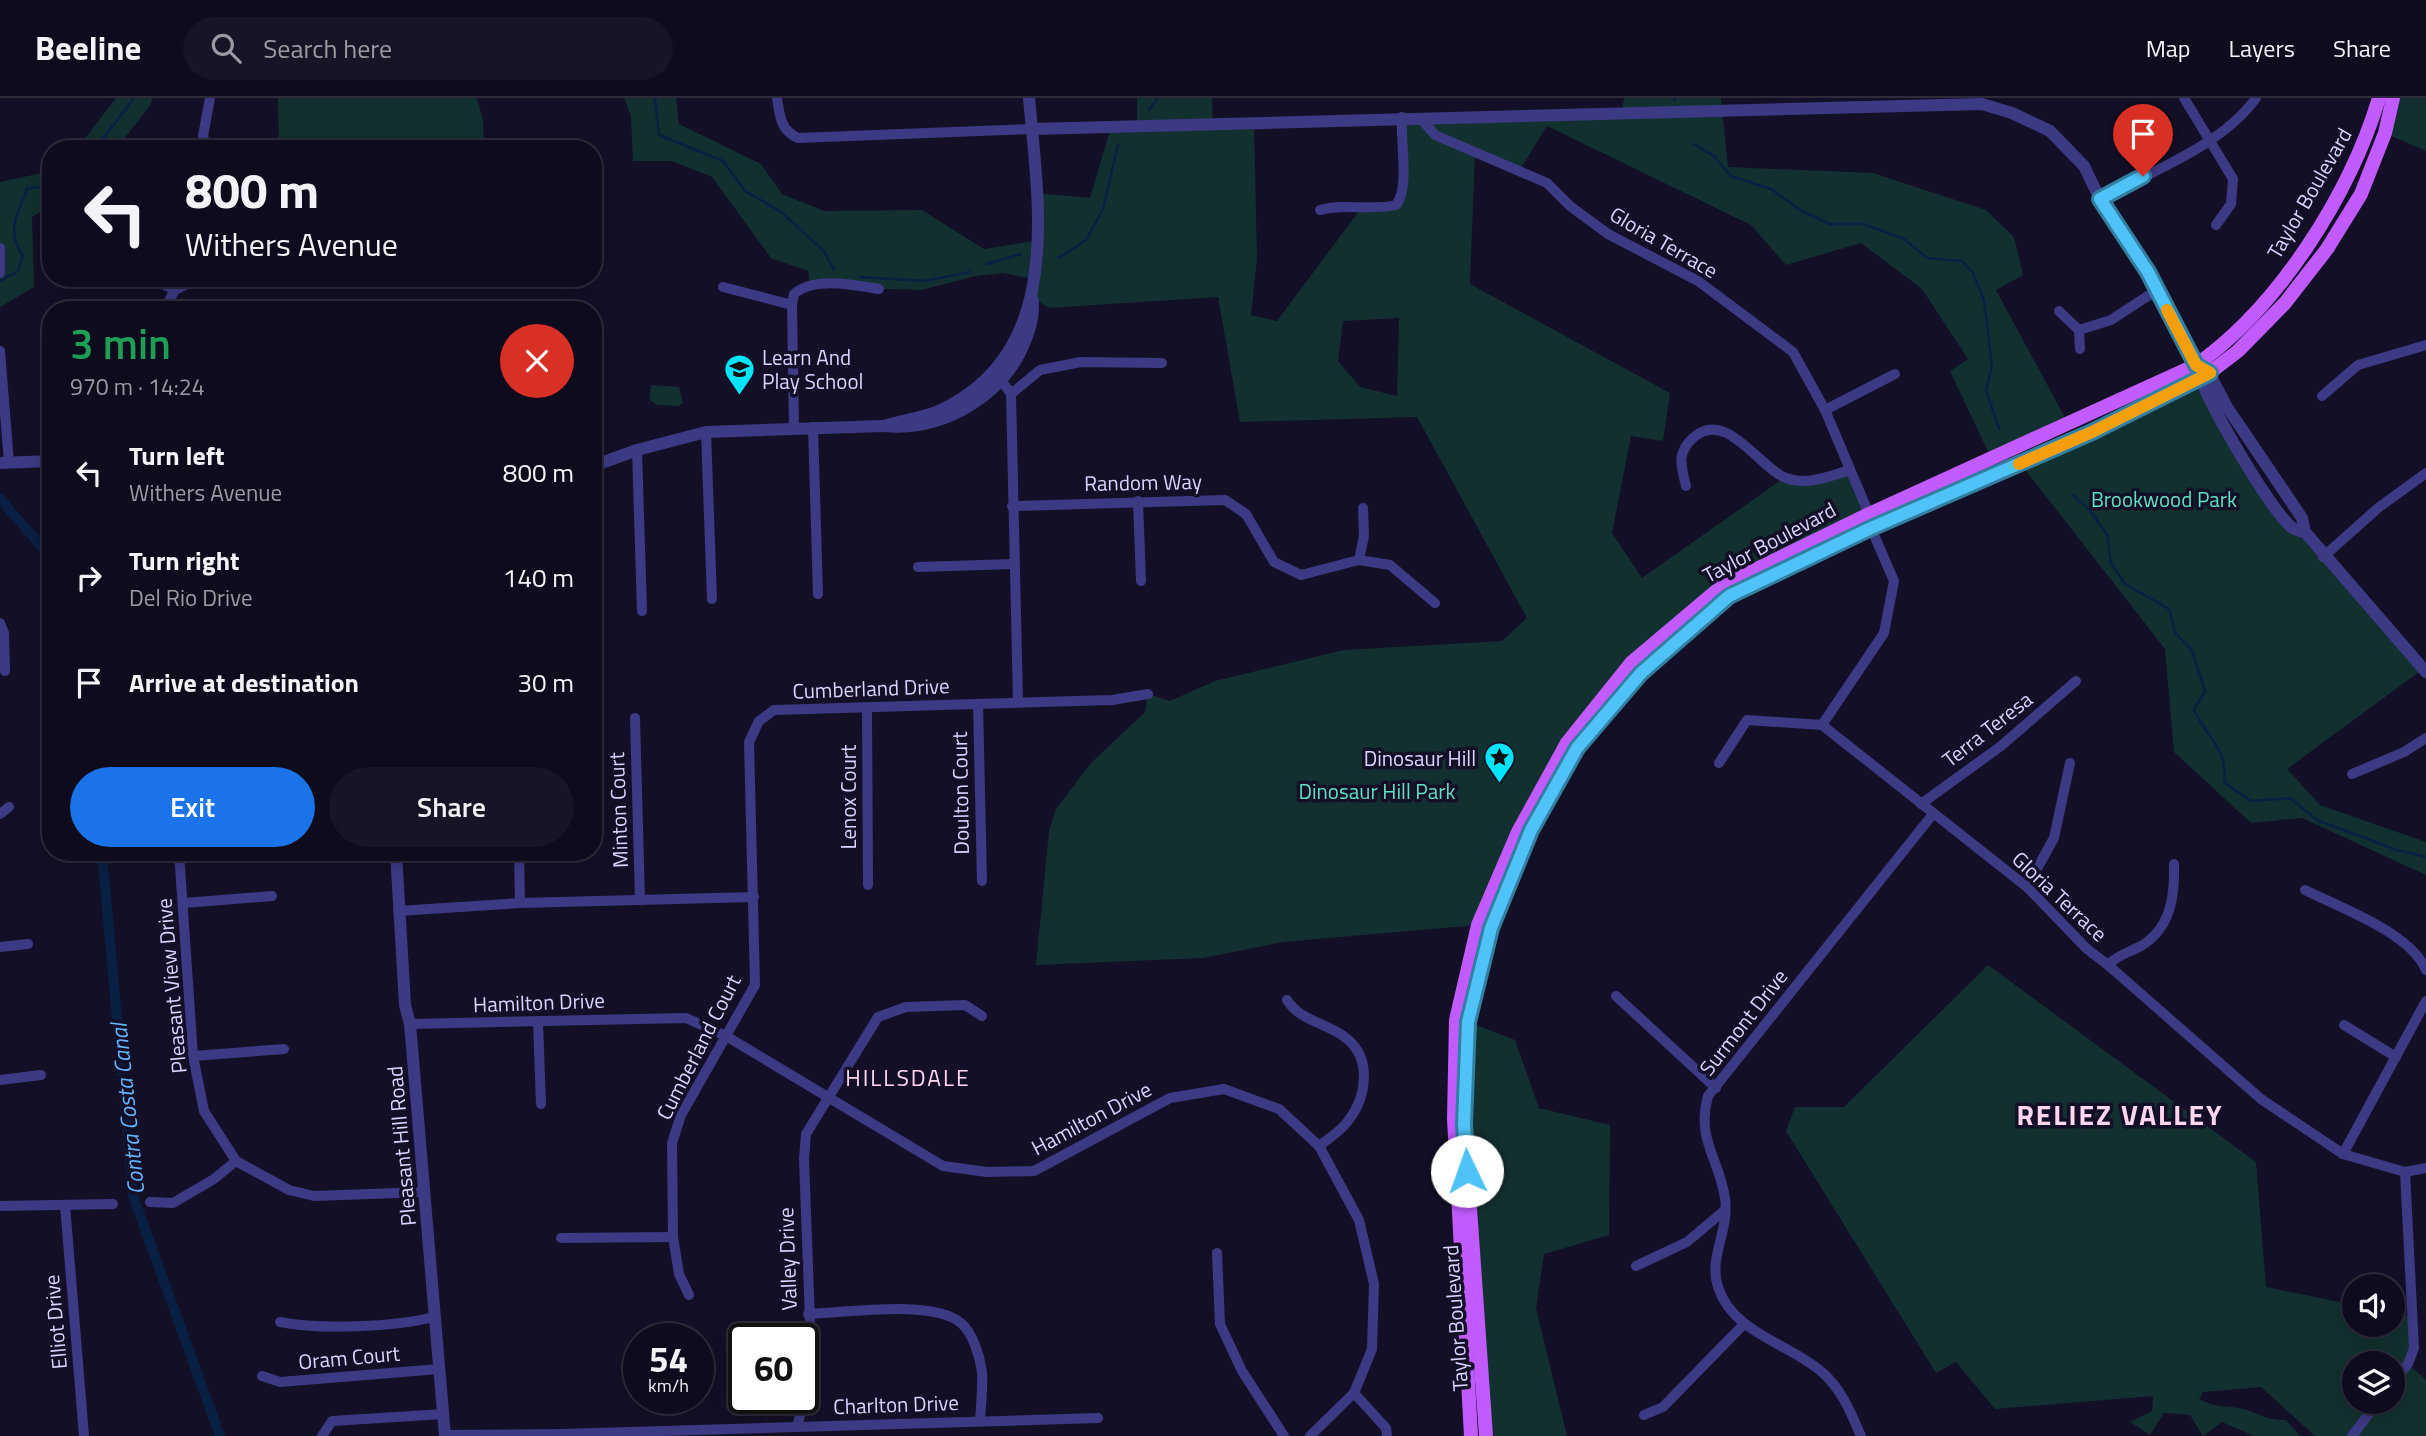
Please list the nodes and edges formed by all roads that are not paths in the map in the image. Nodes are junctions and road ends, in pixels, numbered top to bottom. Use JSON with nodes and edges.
{"nodes":[{"id":1,"x":210,"y":98,"type":"edge"},
{"id":2,"x":777,"y":98,"type":"edge"},
{"id":3,"x":1029,"y":98,"type":"edge"},
{"id":4,"x":2184,"y":98,"type":"edge"},
{"id":5,"x":2256,"y":98,"type":"edge"},
{"id":6,"x":2379,"y":98,"type":"edge"},
{"id":7,"x":2393,"y":98,"type":"edge"},
{"id":8,"x":1941,"y":101,"type":"edge"},
{"id":9,"x":1402,"y":117,"type":"junction"},
{"id":10,"x":1421,"y":119,"type":"junction"},
{"id":11,"x":1032,"y":129,"type":"junction"},
{"id":12,"x":204,"y":140,"type":"edge"},
{"id":13,"x":2208,"y":141,"type":"junction"},
{"id":14,"x":2100,"y":199,"type":"junction"},
{"id":15,"x":1320,"y":210,"type":"dead end"},
{"id":16,"x":2216,"y":225,"type":"dead end"},
{"id":17,"x":1,"y":253,"type":"edge"},
{"id":18,"x":0,"y":273,"type":"edge"},
{"id":19,"x":169,"y":287,"type":"edge"},
{"id":20,"x":181,"y":287,"type":"edge"},
{"id":21,"x":723,"y":287,"type":"dead end"},
{"id":22,"x":879,"y":289,"type":"dead end"},
{"id":23,"x":175,"y":290,"type":"junction"},
{"id":24,"x":2157,"y":290,"type":"junction"},
{"id":25,"x":168,"y":301,"type":"edge"},
{"id":26,"x":792,"y":305,"type":"junction"},
{"id":27,"x":2059,"y":311,"type":"dead end"},
{"id":28,"x":2079,"y":330,"type":"junction"},
{"id":29,"x":2426,"y":345,"type":"edge"},
{"id":30,"x":2080,"y":349,"type":"dead end"},
{"id":31,"x":0,"y":351,"type":"edge"},
{"id":32,"x":1162,"y":363,"type":"dead end"},
{"id":33,"x":2202,"y":373,"type":"junction"},
{"id":34,"x":1895,"y":374,"type":"dead end"},
{"id":35,"x":998,"y":375,"type":"junction"},
{"id":36,"x":1011,"y":394,"type":"junction"},
{"id":37,"x":2322,"y":396,"type":"dead end"},
{"id":38,"x":1825,"y":410,"type":"junction"},
{"id":39,"x":813,"y":427,"type":"junction"},
{"id":40,"x":794,"y":428,"type":"junction"},
{"id":41,"x":706,"y":432,"type":"junction"},
{"id":42,"x":637,"y":450,"type":"junction"},
{"id":43,"x":42,"y":461,"type":"edge"},
{"id":44,"x":4,"y":463,"type":"edge"},
{"id":45,"x":602,"y":463,"type":"edge"},
{"id":46,"x":1850,"y":470,"type":"junction"},
{"id":47,"x":2426,"y":473,"type":"edge"},
{"id":48,"x":1686,"y":486,"type":"dead end"},
{"id":49,"x":1138,"y":501,"type":"junction"},
{"id":50,"x":1012,"y":506,"type":"junction"},
{"id":51,"x":1363,"y":508,"type":"dead end"},
{"id":52,"x":1870,"y":521,"type":"junction"},
{"id":53,"x":2323,"y":557,"type":"junction"},
{"id":54,"x":1359,"y":560,"type":"junction"},
{"id":55,"x":1014,"y":564,"type":"junction"},
{"id":56,"x":918,"y":567,"type":"dead end"},
{"id":57,"x":1141,"y":581,"type":"dead end"},
{"id":58,"x":818,"y":594,"type":"dead end"},
{"id":59,"x":712,"y":599,"type":"dead end"},
{"id":60,"x":1435,"y":603,"type":"dead end"},
{"id":61,"x":642,"y":611,"type":"dead end"},
{"id":62,"x":0,"y":623,"type":"edge"},
{"id":63,"x":5,"y":671,"type":"dead end"},
{"id":64,"x":2426,"y":672,"type":"edge"},
{"id":65,"x":2076,"y":681,"type":"dead end"},
{"id":66,"x":1148,"y":694,"type":"dead end"},
{"id":67,"x":1018,"y":702,"type":"junction"},
{"id":68,"x":978,"y":704,"type":"junction"},
{"id":69,"x":867,"y":708,"type":"junction"},
{"id":70,"x":635,"y":719,"type":"dead end"},
{"id":71,"x":1822,"y":725,"type":"junction"},
{"id":72,"x":2426,"y":738,"type":"edge"},
{"id":73,"x":1718,"y":762,"type":"dead end"},
{"id":74,"x":2070,"y":763,"type":"dead end"},
{"id":75,"x":2352,"y":774,"type":"dead end"},
{"id":76,"x":1921,"y":804,"type":"junction"},
{"id":77,"x":9,"y":807,"type":"dead end"},
{"id":78,"x":0,"y":814,"type":"edge"},
{"id":79,"x":1933,"y":814,"type":"junction"},
{"id":80,"x":180,"y":861,"type":"edge"},
{"id":81,"x":396,"y":861,"type":"edge"},
{"id":82,"x":519,"y":861,"type":"edge"},
{"id":83,"x":2174,"y":864,"type":"dead end"},
{"id":84,"x":982,"y":881,"type":"dead end"},
{"id":85,"x":868,"y":886,"type":"dead end"},
{"id":86,"x":2027,"y":887,"type":"junction"},
{"id":87,"x":2305,"y":890,"type":"dead end"},
{"id":88,"x":272,"y":896,"type":"dead end"},
{"id":89,"x":754,"y":897,"type":"junction"},
{"id":90,"x":640,"y":900,"type":"junction"},
{"id":91,"x":184,"y":903,"type":"junction"},
{"id":92,"x":520,"y":903,"type":"junction"},
{"id":93,"x":398,"y":911,"type":"junction"},
{"id":94,"x":28,"y":944,"type":"dead end"},
{"id":95,"x":0,"y":947,"type":"edge"},
{"id":96,"x":2108,"y":965,"type":"junction"},
{"id":97,"x":2426,"y":970,"type":"edge"},
{"id":98,"x":1616,"y":996,"type":"dead end"},
{"id":99,"x":1287,"y":1000,"type":"dead end"},
{"id":100,"x":2426,"y":1001,"type":"edge"},
{"id":101,"x":982,"y":1016,"type":"dead end"},
{"id":102,"x":538,"y":1022,"type":"junction"},
{"id":103,"x":410,"y":1024,"type":"junction"},
{"id":104,"x":2344,"y":1025,"type":"dead end"},
{"id":105,"x":726,"y":1035,"type":"junction"},
{"id":106,"x":284,"y":1049,"type":"dead end"},
{"id":107,"x":193,"y":1056,"type":"junction"},
{"id":108,"x":2396,"y":1057,"type":"junction"},
{"id":109,"x":41,"y":1075,"type":"dead end"},
{"id":110,"x":0,"y":1080,"type":"edge"},
{"id":111,"x":1716,"y":1088,"type":"junction"},
{"id":112,"x":828,"y":1095,"type":"junction"},
{"id":113,"x":541,"y":1104,"type":"dead end"},
{"id":114,"x":1319,"y":1146,"type":"junction"},
{"id":115,"x":2343,"y":1154,"type":"junction"},
{"id":116,"x":236,"y":1161,"type":"junction"},
{"id":117,"x":2426,"y":1168,"type":"edge"},
{"id":118,"x":2405,"y":1172,"type":"junction"},
{"id":119,"x":425,"y":1192,"type":"junction"},
{"id":120,"x":150,"y":1202,"type":"dead end"},
{"id":121,"x":113,"y":1204,"type":"dead end"},
{"id":122,"x":65,"y":1205,"type":"junction"},
{"id":123,"x":0,"y":1206,"type":"edge"},
{"id":124,"x":1725,"y":1210,"type":"junction"},
{"id":125,"x":673,"y":1237,"type":"junction"},
{"id":126,"x":561,"y":1238,"type":"dead end"},
{"id":127,"x":1217,"y":1253,"type":"dead end"},
{"id":128,"x":1636,"y":1266,"type":"dead end"},
{"id":129,"x":689,"y":1295,"type":"dead end"},
{"id":130,"x":808,"y":1314,"type":"junction"},
{"id":131,"x":434,"y":1317,"type":"junction"},
{"id":132,"x":281,"y":1322,"type":"dead end"},
{"id":133,"x":1744,"y":1324,"type":"junction"},
{"id":134,"x":2405,"y":1367,"type":"edge"},
{"id":135,"x":439,"y":1369,"type":"junction"},
{"id":136,"x":262,"y":1376,"type":"dead end"},
{"id":137,"x":1354,"y":1393,"type":"junction"},
{"id":138,"x":444,"y":1414,"type":"junction"},
{"id":139,"x":2369,"y":1414,"type":"edge"},
{"id":140,"x":1644,"y":1415,"type":"dead end"},
{"id":141,"x":1098,"y":1418,"type":"dead end"},
{"id":142,"x":980,"y":1421,"type":"junction"},
{"id":143,"x":797,"y":1426,"type":"junction"},
{"id":144,"x":445,"y":1435,"type":"edge"},
{"id":145,"x":84,"y":1436,"type":"edge"},
{"id":146,"x":322,"y":1436,"type":"edge"},
{"id":147,"x":1284,"y":1436,"type":"edge"},
{"id":148,"x":1310,"y":1436,"type":"edge"},
{"id":149,"x":1387,"y":1436,"type":"edge"},
{"id":150,"x":1471,"y":1436,"type":"edge"},
{"id":151,"x":1486,"y":1436,"type":"edge"},
{"id":152,"x":1861,"y":1436,"type":"edge"},
{"id":153,"x":2352,"y":1436,"type":"edge"}],
"edges":[{"from":1,"to":12,"type":"street"},
{"from":2,"to":11,"type":"street"},
{"from":3,"to":11,"type":"street"},
{"from":4,"to":13,"type":"street"},
{"from":5,"to":13,"type":"street"},
{"from":6,"to":33,"type":"main road","name":"Taylor Boulevard"},
{"from":7,"to":33,"type":"main road","name":"Taylor Boulevard"},
{"from":8,"to":10,"type":"street"},
{"from":8,"to":14,"type":"street"},
{"from":9,"to":10,"type":"street"},
{"from":9,"to":11,"type":"street"},
{"from":9,"to":15,"type":"street"},
{"from":10,"to":38,"type":"street","name":"Gloria Terrace"},
{"from":11,"to":35,"type":"street"},
{"from":13,"to":14,"type":"street"},
{"from":13,"to":16,"type":"street"},
{"from":14,"to":24,"type":"street"},
{"from":17,"to":18,"type":"street"},
{"from":19,"to":23,"type":"street"},
{"from":20,"to":23,"type":"street"},
{"from":21,"to":26,"type":"street"},
{"from":22,"to":26,"type":"street"},
{"from":23,"to":25,"type":"street"},
{"from":24,"to":28,"type":"street"},
{"from":24,"to":33,"type":"street"},
{"from":26,"to":40,"type":"street"},
{"from":27,"to":28,"type":"street"},
{"from":28,"to":30,"type":"street"},
{"from":29,"to":37,"type":"street"},
{"from":31,"to":44,"type":"street"},
{"from":32,"to":36,"type":"street"},
{"from":33,"to":52,"type":"main road","name":"Taylor Boulevard"},
{"from":33,"to":53,"type":"street"},
{"from":34,"to":38,"type":"street"},
{"from":35,"to":36,"type":"street"},
{"from":35,"to":39,"type":"street"},
{"from":36,"to":50,"type":"street"},
{"from":38,"to":46,"type":"street","name":"Gloria Terrace"},
{"from":39,"to":40,"type":"street"},
{"from":39,"to":58,"type":"street"},
{"from":40,"to":41,"type":"street"},
{"from":41,"to":42,"type":"street"},
{"from":41,"to":59,"type":"street"},
{"from":42,"to":45,"type":"street"},
{"from":42,"to":61,"type":"street"},
{"from":43,"to":44,"type":"street"},
{"from":46,"to":48,"type":"street"},
{"from":46,"to":52,"type":"street","name":"Gloria Terrace"},
{"from":47,"to":53,"type":"street"},
{"from":49,"to":50,"type":"street","name":"Random Way"},
{"from":49,"to":54,"type":"street","name":"Random Way"},
{"from":49,"to":57,"type":"street"},
{"from":50,"to":55,"type":"street"},
{"from":51,"to":54,"type":"street"},
{"from":52,"to":71,"type":"street","name":"Gloria Terrace"},
{"from":52,"to":150,"type":"main road","name":"Taylor Boulevard"},
{"from":52,"to":151,"type":"main road","name":"Taylor Boulevard"},
{"from":53,"to":64,"type":"street"},
{"from":54,"to":60,"type":"street","name":"Random Way"},
{"from":55,"to":56,"type":"street"},
{"from":55,"to":67,"type":"street"},
{"from":62,"to":63,"type":"street"},
{"from":65,"to":76,"type":"street","name":"Terra Teresa"},
{"from":66,"to":67,"type":"street","name":"Cumberland Drive"},
{"from":67,"to":68,"type":"street","name":"Cumberland Drive"},
{"from":68,"to":69,"type":"street","name":"Cumberland Drive"},
{"from":68,"to":84,"type":"street","name":"Doulton Court"},
{"from":69,"to":85,"type":"street","name":"Lenox Court"},
{"from":69,"to":89,"type":"street","name":"Cumberland Drive"},
{"from":70,"to":90,"type":"street","name":"Minton Court"},
{"from":71,"to":73,"type":"street"},
{"from":71,"to":76,"type":"street","name":"Gloria Terrace"},
{"from":72,"to":75,"type":"street"},
{"from":74,"to":86,"type":"street"},
{"from":76,"to":79,"type":"street","name":"Gloria Terrace"},
{"from":77,"to":78,"type":"street"},
{"from":79,"to":86,"type":"street","name":"Gloria Terrace"},
{"from":79,"to":111,"type":"street","name":"Surmont Drive"},
{"from":80,"to":91,"type":"street","name":"Pleasant View Drive"},
{"from":81,"to":93,"type":"street","name":"Pleasant Hill Road"},
{"from":82,"to":92,"type":"street"},
{"from":83,"to":96,"type":"street"},
{"from":86,"to":96,"type":"street","name":"Gloria Terrace"},
{"from":87,"to":97,"type":"street"},
{"from":88,"to":91,"type":"street"},
{"from":89,"to":90,"type":"street"},
{"from":89,"to":105,"type":"street","name":"Cumberland Court"},
{"from":90,"to":92,"type":"street"},
{"from":91,"to":107,"type":"street","name":"Pleasant View Drive"},
{"from":92,"to":93,"type":"street"},
{"from":93,"to":103,"type":"street","name":"Pleasant Hill Road"},
{"from":94,"to":95,"type":"street"},
{"from":96,"to":115,"type":"street","name":"Gloria Terrace"},
{"from":98,"to":111,"type":"street"},
{"from":99,"to":114,"type":"street"},
{"from":100,"to":108,"type":"street"},
{"from":101,"to":112,"type":"street","name":"Valley Drive"},
{"from":102,"to":103,"type":"street","name":"Hamilton Drive"},
{"from":102,"to":105,"type":"street","name":"Hamilton Drive"},
{"from":102,"to":113,"type":"street"},
{"from":103,"to":119,"type":"street","name":"Pleasant Hill Road"},
{"from":104,"to":108,"type":"street"},
{"from":105,"to":112,"type":"street","name":"Hamilton Drive"},
{"from":105,"to":125,"type":"street","name":"Cumberland Court"},
{"from":106,"to":107,"type":"street"},
{"from":107,"to":116,"type":"street","name":"Pleasant View Drive"},
{"from":108,"to":115,"type":"street"},
{"from":109,"to":110,"type":"street"},
{"from":111,"to":124,"type":"street","name":"Surmont Drive"},
{"from":112,"to":114,"type":"street","name":"Hamilton Drive"},
{"from":112,"to":130,"type":"street","name":"Valley Drive"},
{"from":114,"to":137,"type":"street","name":"Hamilton Drive"},
{"from":115,"to":118,"type":"street","name":"Gloria Terrace"},
{"from":116,"to":119,"type":"street","name":"Pleasant View Drive"},
{"from":116,"to":120,"type":"street"},
{"from":117,"to":118,"type":"street","name":"Gloria Terrace"},
{"from":118,"to":134,"type":"street"},
{"from":119,"to":131,"type":"street","name":"Pleasant Hill Road"},
{"from":121,"to":122,"type":"street"},
{"from":122,"to":123,"type":"street"},
{"from":122,"to":145,"type":"street","name":"Elliot Drive"},
{"from":124,"to":128,"type":"street"},
{"from":124,"to":133,"type":"street","name":"Surmont Drive"},
{"from":125,"to":126,"type":"street"},
{"from":125,"to":129,"type":"street","name":"Cumberland Court"},
{"from":127,"to":147,"type":"street"},
{"from":130,"to":142,"type":"street"},
{"from":130,"to":143,"type":"street","name":"Valley Drive"},
{"from":131,"to":132,"type":"street"},
{"from":131,"to":135,"type":"street","name":"Pleasant Hill Road"},
{"from":133,"to":140,"type":"street"},
{"from":133,"to":152,"type":"street","name":"Surmont Drive"},
{"from":135,"to":136,"type":"street","name":"Oram Court"},
{"from":135,"to":138,"type":"street","name":"Pleasant Hill Road"},
{"from":137,"to":148,"type":"street","name":"Hamilton Drive"},
{"from":137,"to":149,"type":"street"},
{"from":138,"to":144,"type":"street","name":"Pleasant Hill Road"},
{"from":138,"to":146,"type":"street"},
{"from":139,"to":153,"type":"street"},
{"from":141,"to":142,"type":"street","name":"Charlton Drive"},
{"from":142,"to":143,"type":"street","name":"Charlton Drive"},
{"from":143,"to":144,"type":"street","name":"Charlton Drive"}]}
